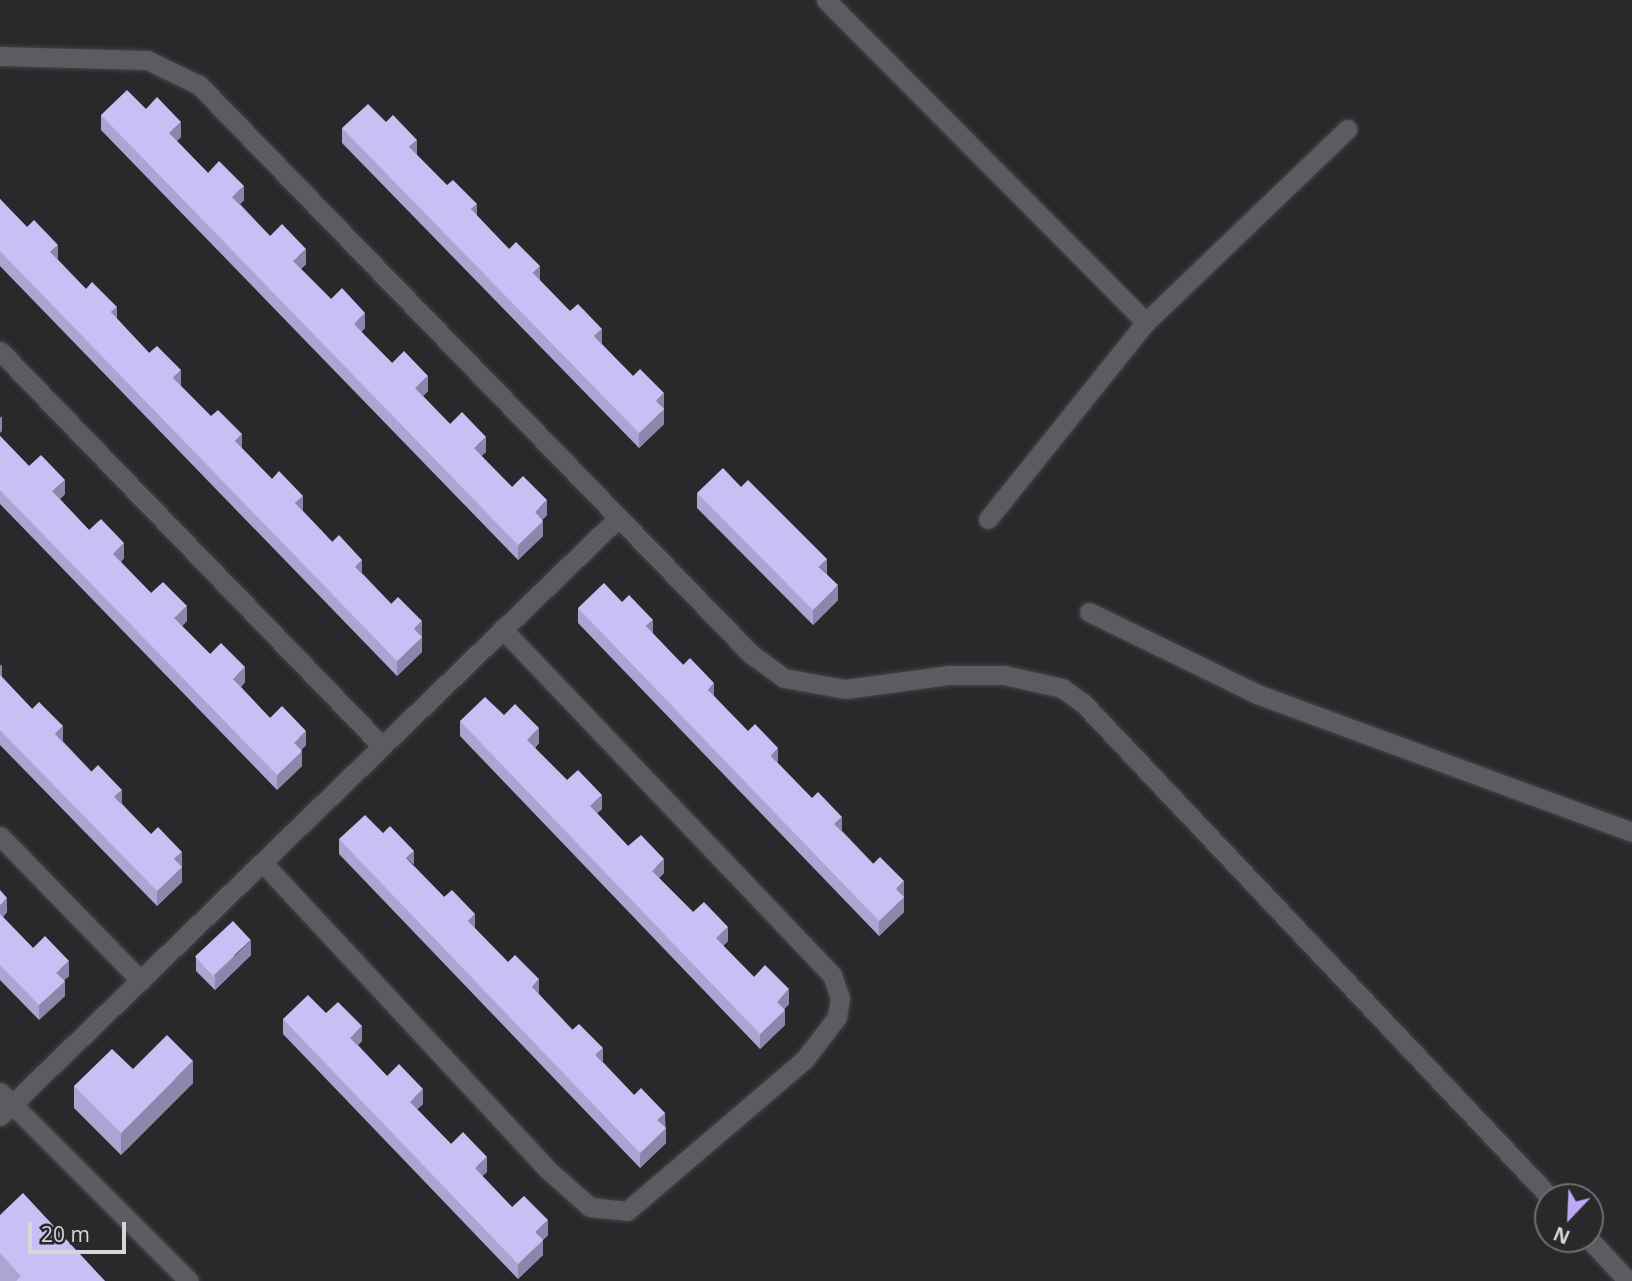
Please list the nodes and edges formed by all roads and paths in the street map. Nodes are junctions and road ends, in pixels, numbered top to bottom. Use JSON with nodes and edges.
{"nodes":[{"id":1,"x":826,"y":0,"type":"edge"},
{"id":2,"x":0,"y":56,"type":"edge"},
{"id":3,"x":1347,"y":129,"type":"dead end"},
{"id":4,"x":1146,"y":321,"type":"junction"},
{"id":5,"x":0,"y":351,"type":"edge"},
{"id":6,"x":619,"y":517,"type":"junction"},
{"id":7,"x":988,"y":519,"type":"dead end"},
{"id":8,"x":1089,"y":612,"type":"dead end"},
{"id":9,"x":502,"y":629,"type":"junction"},
{"id":10,"x":381,"y":745,"type":"junction"},
{"id":11,"x":1632,"y":832,"type":"edge"},
{"id":12,"x":0,"y":836,"type":"edge"},
{"id":13,"x":263,"y":863,"type":"junction"},
{"id":14,"x":141,"y":981,"type":"junction"},
{"id":15,"x":4,"y":1104,"type":"edge"},
{"id":16,"x":1537,"y":1183,"type":"edge"},
{"id":17,"x":1602,"y":1253,"type":"edge"},
{"id":18,"x":189,"y":1281,"type":"edge"},
{"id":19,"x":1628,"y":1281,"type":"edge"}],
"edges":[{"from":1,"to":4,"type":"street"},
{"from":2,"to":6,"type":"street"},
{"from":3,"to":4,"type":"street"},
{"from":4,"to":7,"type":"street"},
{"from":5,"to":10,"type":"street"},
{"from":6,"to":9,"type":"street"},
{"from":6,"to":16,"type":"street"},
{"from":8,"to":11,"type":"street"},
{"from":9,"to":10,"type":"street"},
{"from":9,"to":13,"type":"street"},
{"from":10,"to":13,"type":"street"},
{"from":12,"to":14,"type":"street"},
{"from":13,"to":14,"type":"street"},
{"from":14,"to":15,"type":"street"},
{"from":15,"to":18,"type":"street"},
{"from":17,"to":19,"type":"street"}]}
